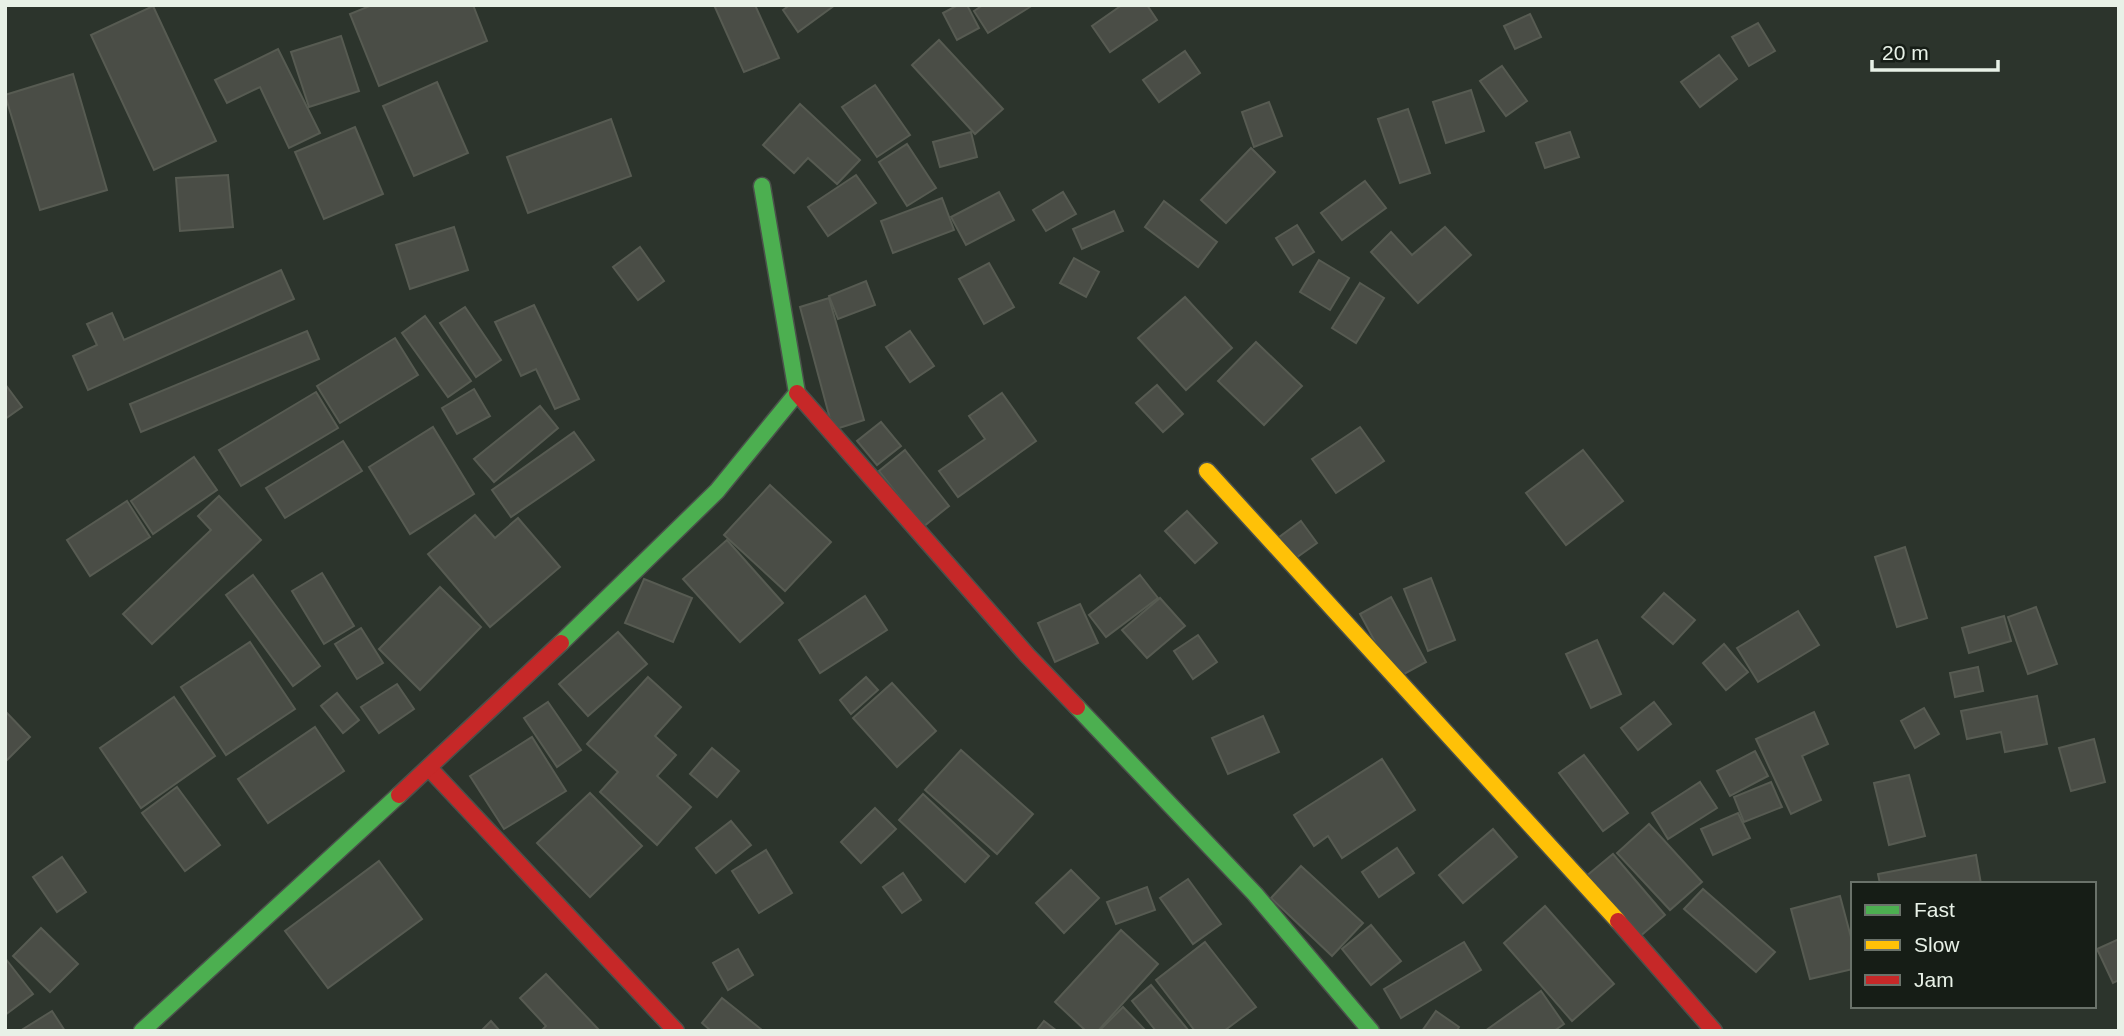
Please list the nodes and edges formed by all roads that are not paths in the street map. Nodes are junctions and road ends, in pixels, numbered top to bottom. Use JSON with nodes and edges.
{"nodes":[{"id":1,"x":762,"y":186,"type":"dead end"},
{"id":2,"x":797,"y":393,"type":"junction"},
{"id":3,"x":1207,"y":471,"type":"dead end"},
{"id":4,"x":430,"y":769,"type":"junction"},
{"id":5,"x":142,"y":1031,"type":"edge"},
{"id":6,"x":676,"y":1031,"type":"edge"},
{"id":7,"x":1371,"y":1031,"type":"edge"},
{"id":8,"x":1714,"y":1031,"type":"edge"}],
"edges":[{"from":1,"to":2,"type":"street"},
{"from":2,"to":4,"type":"street"},
{"from":2,"to":7,"type":"street"},
{"from":3,"to":8,"type":"street"},
{"from":4,"to":5,"type":"street"},
{"from":4,"to":6,"type":"street"}]}
